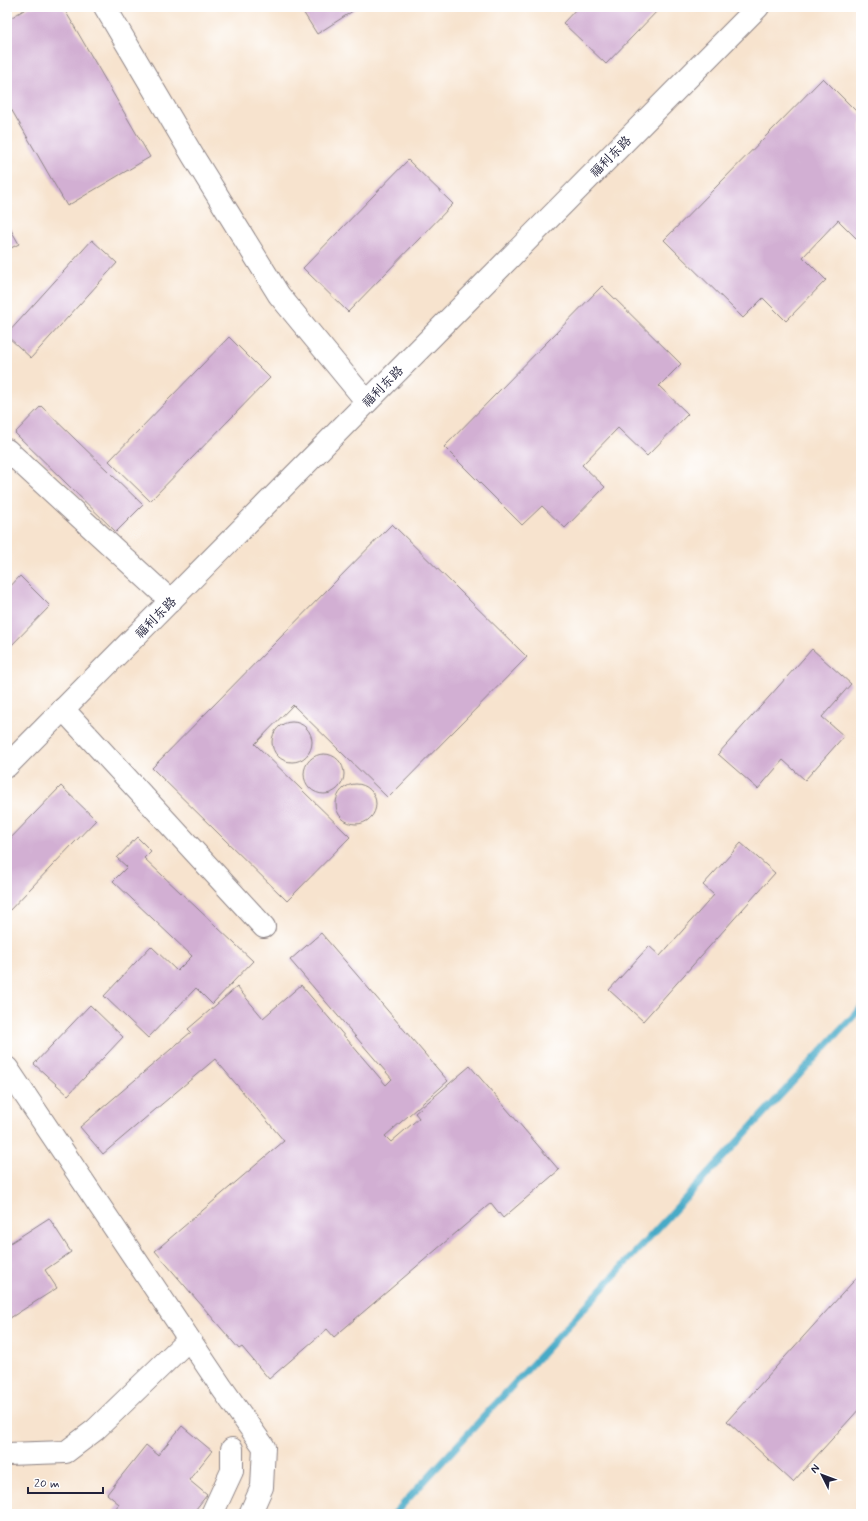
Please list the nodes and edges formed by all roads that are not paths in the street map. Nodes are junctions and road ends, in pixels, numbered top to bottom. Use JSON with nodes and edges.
{"nodes":[{"id":1,"x":105,"y":7,"type":"edge"},
{"id":2,"x":758,"y":7,"type":"edge"},
{"id":3,"x":367,"y":402,"type":"junction"},
{"id":4,"x":7,"y":450,"type":"edge"},
{"id":5,"x":171,"y":600,"type":"junction"},
{"id":6,"x":63,"y":709,"type":"junction"},
{"id":7,"x":7,"y":766,"type":"edge"},
{"id":8,"x":264,"y":927,"type":"dead end"},
{"id":9,"x":7,"y":1068,"type":"edge"},
{"id":10,"x":189,"y":1339,"type":"junction"},
{"id":11,"x":232,"y":1449,"type":"dead end"},
{"id":12,"x":7,"y":1454,"type":"edge"},
{"id":13,"x":212,"y":1514,"type":"edge"},
{"id":14,"x":250,"y":1514,"type":"edge"}],
"edges":[{"from":1,"to":3,"type":"main road"},
{"from":2,"to":3,"type":"main road","name":"福利东路"},
{"from":3,"to":5,"type":"main road","name":"福利东路"},
{"from":4,"to":5,"type":"main road"},
{"from":5,"to":6,"type":"main road","name":"福利东路"},
{"from":6,"to":7,"type":"main road","name":"福利东路"},
{"from":6,"to":8,"type":"main road"},
{"from":9,"to":10,"type":"main road"},
{"from":10,"to":12,"type":"main road"},
{"from":10,"to":14,"type":"main road"},
{"from":11,"to":13,"type":"main road"}]}
